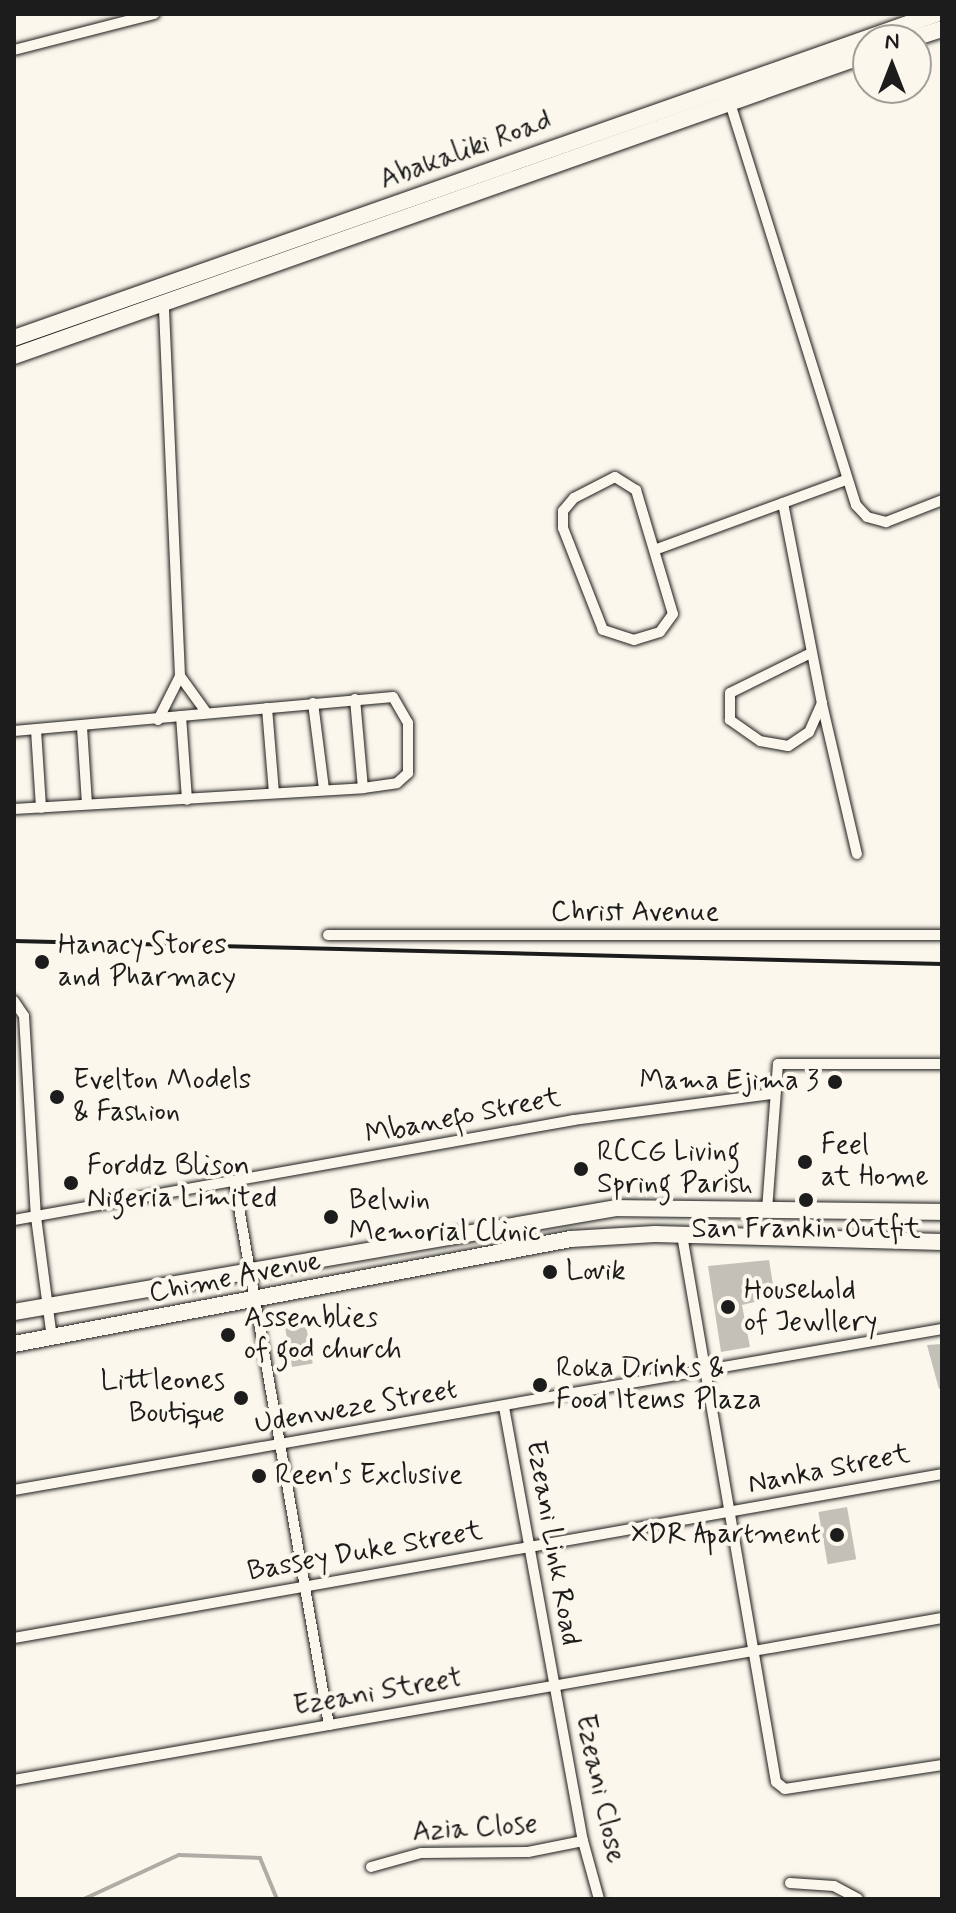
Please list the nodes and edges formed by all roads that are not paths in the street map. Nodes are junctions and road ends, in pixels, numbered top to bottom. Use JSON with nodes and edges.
{"nodes":[{"id":1,"x":154,"y":14,"type":"edge"},
{"id":2,"x":936,"y":14,"type":"edge"},
{"id":3,"x":14,"y":50,"type":"edge"},
{"id":4,"x":852,"y":60,"type":"edge"},
{"id":5,"x":730,"y":103,"type":"junction"},
{"id":6,"x":164,"y":304,"type":"junction"},
{"id":7,"x":14,"y":338,"type":"edge"},
{"id":8,"x":14,"y":356,"type":"edge"},
{"id":9,"x":846,"y":480,"type":"junction"},
{"id":10,"x":942,"y":500,"type":"edge"},
{"id":11,"x":783,"y":503,"type":"junction"},
{"id":12,"x":657,"y":549,"type":"junction"},
{"id":13,"x":811,"y":653,"type":"junction"},
{"id":14,"x":180,"y":676,"type":"junction"},
{"id":15,"x":355,"y":699,"type":"junction"},
{"id":16,"x":313,"y":703,"type":"junction"},
{"id":17,"x":822,"y":703,"type":"junction"},
{"id":18,"x":267,"y":708,"type":"junction"},
{"id":19,"x":206,"y":712,"type":"junction"},
{"id":20,"x":181,"y":716,"type":"junction"},
{"id":21,"x":158,"y":720,"type":"junction"},
{"id":22,"x":82,"y":727,"type":"junction"},
{"id":23,"x":36,"y":730,"type":"junction"},
{"id":24,"x":14,"y":731,"type":"edge"},
{"id":25,"x":363,"y":788,"type":"junction"},
{"id":26,"x":324,"y":789,"type":"junction"},
{"id":27,"x":274,"y":793,"type":"junction"},
{"id":28,"x":187,"y":800,"type":"junction"},
{"id":29,"x":87,"y":804,"type":"junction"},
{"id":30,"x":41,"y":808,"type":"junction"},
{"id":31,"x":14,"y":809,"type":"edge"},
{"id":32,"x":857,"y":854,"type":"dead end"},
{"id":33,"x":328,"y":935,"type":"dead end"},
{"id":34,"x":942,"y":935,"type":"edge"},
{"id":35,"x":14,"y":1001,"type":"edge"},
{"id":36,"x":942,"y":1064,"type":"edge"},
{"id":37,"x":772,"y":1094,"type":"junction"},
{"id":38,"x":235,"y":1185,"type":"junction"},
{"id":39,"x":767,"y":1210,"type":"junction"},
{"id":40,"x":942,"y":1212,"type":"edge"},
{"id":41,"x":36,"y":1217,"type":"junction"},
{"id":42,"x":14,"y":1220,"type":"edge"},
{"id":43,"x":682,"y":1235,"type":"junction"},
{"id":44,"x":942,"y":1242,"type":"edge"},
{"id":45,"x":248,"y":1272,"type":"junction"},
{"id":46,"x":252,"y":1303,"type":"junction"},
{"id":47,"x":47,"y":1306,"type":"junction"},
{"id":48,"x":14,"y":1312,"type":"edge"},
{"id":49,"x":942,"y":1329,"type":"edge"},
{"id":50,"x":52,"y":1338,"type":"junction"},
{"id":51,"x":14,"y":1344,"type":"edge"},
{"id":52,"x":707,"y":1371,"type":"junction"},
{"id":53,"x":504,"y":1407,"type":"junction"},
{"id":54,"x":283,"y":1445,"type":"junction"},
{"id":55,"x":942,"y":1474,"type":"edge"},
{"id":56,"x":14,"y":1490,"type":"edge"},
{"id":57,"x":726,"y":1515,"type":"junction"},
{"id":58,"x":527,"y":1547,"type":"junction"},
{"id":59,"x":307,"y":1587,"type":"junction"},
{"id":60,"x":942,"y":1618,"type":"edge"},
{"id":61,"x":14,"y":1638,"type":"edge"},
{"id":62,"x":750,"y":1650,"type":"junction"},
{"id":63,"x":554,"y":1688,"type":"junction"},
{"id":64,"x":329,"y":1725,"type":"junction"},
{"id":65,"x":942,"y":1765,"type":"edge"},
{"id":66,"x":14,"y":1780,"type":"edge"},
{"id":67,"x":583,"y":1841,"type":"junction"},
{"id":68,"x":371,"y":1867,"type":"dead end"},
{"id":69,"x":790,"y":1883,"type":"dead end"},
{"id":70,"x":599,"y":1899,"type":"edge"},
{"id":71,"x":858,"y":1899,"type":"edge"}],
"edges":[{"from":1,"to":3,"type":"street"},
{"from":2,"to":7,"type":"main road","name":"Abakaliki Road"},
{"from":4,"to":5,"type":"main road","name":"Abakaliki Road"},
{"from":5,"to":6,"type":"main road","name":"Abakaliki Road"},
{"from":5,"to":9,"type":"street"},
{"from":6,"to":8,"type":"main road","name":"Abakaliki Road"},
{"from":6,"to":14,"type":"street"},
{"from":9,"to":10,"type":"street"},
{"from":9,"to":11,"type":"street"},
{"from":11,"to":12,"type":"street"},
{"from":11,"to":13,"type":"street"},
{"from":12,"to":12,"type":"street"},
{"from":13,"to":17,"type":"street"},
{"from":13,"to":17,"type":"street"},
{"from":14,"to":19,"type":"street"},
{"from":14,"to":21,"type":"street"},
{"from":15,"to":16,"type":"street"},
{"from":15,"to":25,"type":"street"},
{"from":15,"to":25,"type":"street"},
{"from":16,"to":18,"type":"street"},
{"from":16,"to":26,"type":"street"},
{"from":17,"to":32,"type":"street"},
{"from":18,"to":19,"type":"street"},
{"from":18,"to":27,"type":"street"},
{"from":19,"to":20,"type":"street"},
{"from":20,"to":21,"type":"street"},
{"from":20,"to":28,"type":"street"},
{"from":21,"to":22,"type":"street"},
{"from":22,"to":23,"type":"street"},
{"from":22,"to":29,"type":"street"},
{"from":23,"to":24,"type":"street"},
{"from":23,"to":30,"type":"street"},
{"from":25,"to":26,"type":"street"},
{"from":26,"to":27,"type":"street"},
{"from":27,"to":28,"type":"street"},
{"from":28,"to":29,"type":"street"},
{"from":29,"to":30,"type":"street"},
{"from":30,"to":31,"type":"street"},
{"from":33,"to":34,"type":"street","name":"Christ Avenue"},
{"from":35,"to":41,"type":"street"},
{"from":36,"to":37,"type":"street"},
{"from":37,"to":38,"type":"street","name":"Mbanefo Street"},
{"from":37,"to":39,"type":"street"},
{"from":38,"to":41,"type":"street","name":"Mbanefo Street"},
{"from":38,"to":45,"type":"street"},
{"from":39,"to":40,"type":"main road","name":"Chime Avenue"},
{"from":39,"to":45,"type":"main road","name":"Chime Avenue"},
{"from":41,"to":42,"type":"street","name":"Mbanefo Street"},
{"from":41,"to":47,"type":"street"},
{"from":43,"to":44,"type":"main road","name":"Chime Avenue"},
{"from":43,"to":46,"type":"main road","name":"Chime Avenue"},
{"from":43,"to":52,"type":"street"},
{"from":45,"to":46,"type":"street"},
{"from":45,"to":47,"type":"main road","name":"Chime Avenue"},
{"from":46,"to":50,"type":"main road","name":"Chime Avenue"},
{"from":46,"to":54,"type":"street"},
{"from":47,"to":48,"type":"main road","name":"Chime Avenue"},
{"from":47,"to":50,"type":"street"},
{"from":49,"to":52,"type":"street","name":"Udenweze Street"},
{"from":50,"to":51,"type":"main road","name":"Chime Avenue"},
{"from":52,"to":53,"type":"street","name":"Udenweze Street"},
{"from":52,"to":57,"type":"street"},
{"from":53,"to":54,"type":"street","name":"Udenweze Street"},
{"from":53,"to":58,"type":"street","name":"Ezeani Link Road"},
{"from":54,"to":56,"type":"street","name":"Udenweze Street"},
{"from":54,"to":59,"type":"street"},
{"from":55,"to":57,"type":"street","name":"Nanka Street"},
{"from":57,"to":58,"type":"street","name":"Bassey Duke Street"},
{"from":57,"to":62,"type":"street"},
{"from":58,"to":59,"type":"street","name":"Bassey Duke Street"},
{"from":58,"to":63,"type":"street","name":"Ezeani Link Road"},
{"from":59,"to":61,"type":"street","name":"Bassey Duke Street"},
{"from":59,"to":64,"type":"street"},
{"from":60,"to":62,"type":"street","name":"Ezeani Street"},
{"from":62,"to":63,"type":"street","name":"Ezeani Street"},
{"from":62,"to":65,"type":"street"},
{"from":63,"to":64,"type":"street","name":"Ezeani Street"},
{"from":63,"to":67,"type":"street","name":"Ezeani Close"},
{"from":64,"to":66,"type":"street","name":"Ezeani Street"},
{"from":67,"to":68,"type":"street","name":"Azia Close"},
{"from":67,"to":70,"type":"street","name":"Ezeani Close"},
{"from":69,"to":71,"type":"street"}]}
